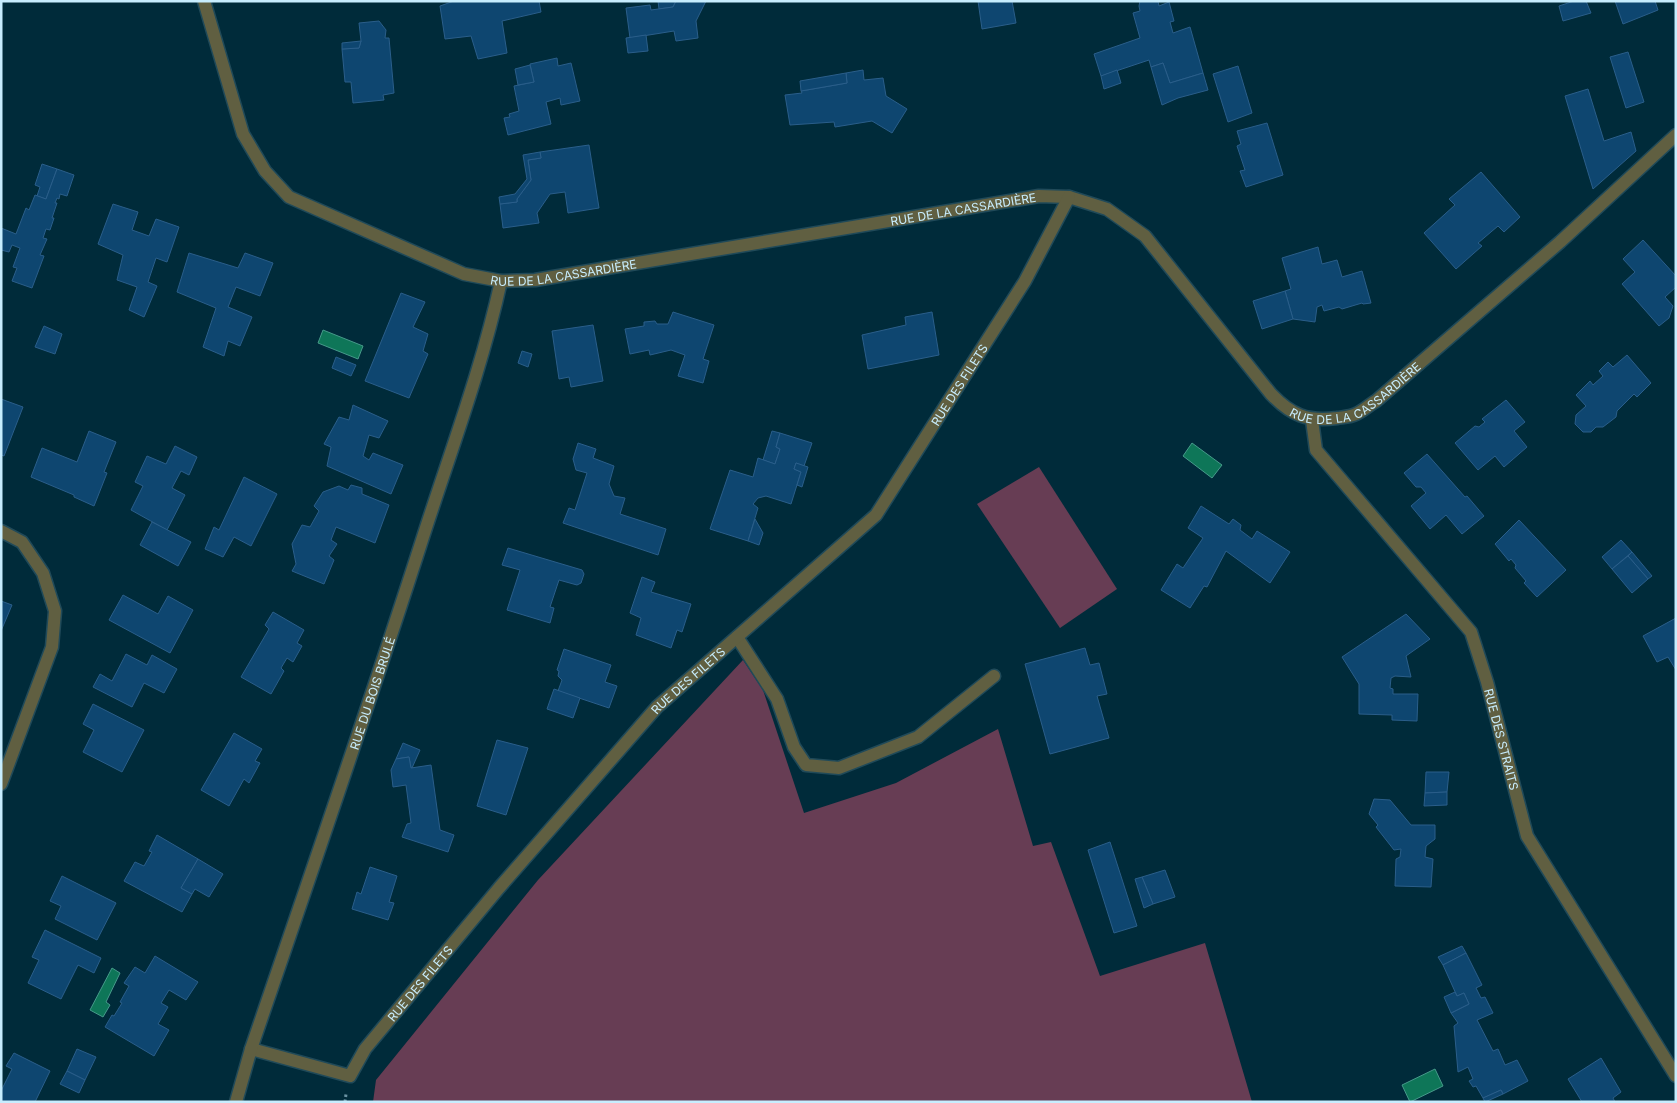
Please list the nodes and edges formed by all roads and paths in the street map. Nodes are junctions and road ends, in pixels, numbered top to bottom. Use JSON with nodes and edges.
{"nodes":[{"id":1,"x":204,"y":1,"type":"edge"},
{"id":2,"x":1676,"y":135,"type":"edge"},
{"id":3,"x":1069,"y":197,"type":"junction"},
{"id":4,"x":501,"y":281,"type":"junction"},
{"id":5,"x":1312,"y":420,"type":"junction"},
{"id":6,"x":1,"y":531,"type":"edge"},
{"id":7,"x":737,"y":637,"type":"junction"},
{"id":8,"x":994,"y":676,"type":"dead end"},
{"id":9,"x":1,"y":784,"type":"edge"},
{"id":10,"x":252,"y":1049,"type":"junction"},
{"id":11,"x":1676,"y":1076,"type":"edge"},
{"id":12,"x":236,"y":1102,"type":"edge"}],
"edges":[{"from":1,"to":4,"type":"street","name":"RUE DE LA CASSARDIÈRE"},
{"from":2,"to":5,"type":"street","name":"RUE DE LA CASSARDIÈRE"},
{"from":3,"to":4,"type":"street","name":"RUE DE LA CASSARDIÈRE"},
{"from":3,"to":5,"type":"street","name":"RUE DE LA CASSARDIÈRE"},
{"from":3,"to":7,"type":"street","name":"RUE DES FILETS"},
{"from":4,"to":10,"type":"street","name":"RUE DU BOIS BRULÉ"},
{"from":5,"to":11,"type":"street","name":"RUE DES STRAITS"},
{"from":6,"to":9,"type":"street"},
{"from":7,"to":8,"type":"street"},
{"from":7,"to":10,"type":"street","name":"RUE DES FILETS"},
{"from":10,"to":12,"type":"street","name":"RUE DU BOIS BRULÉ"}]}
